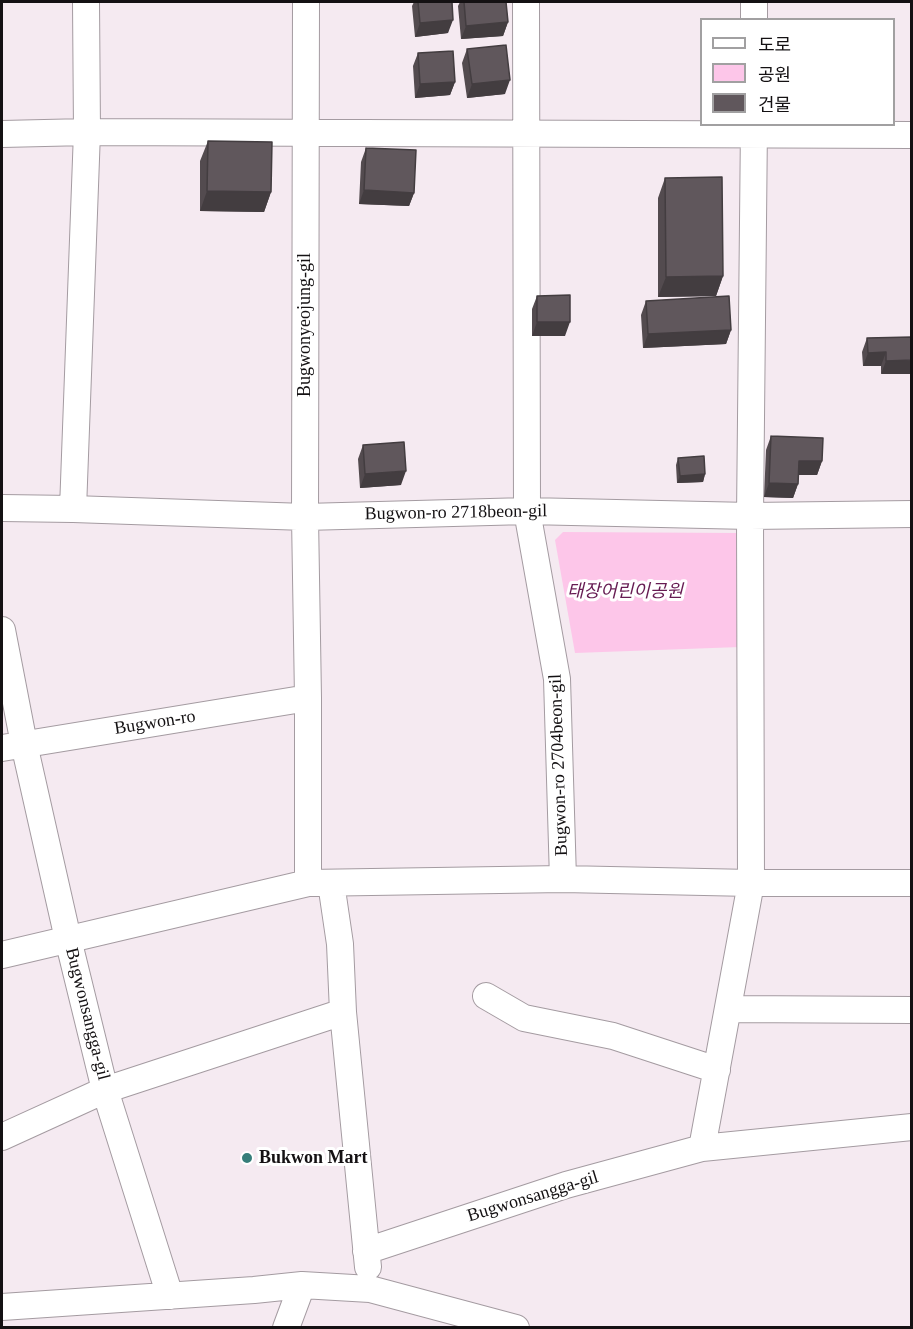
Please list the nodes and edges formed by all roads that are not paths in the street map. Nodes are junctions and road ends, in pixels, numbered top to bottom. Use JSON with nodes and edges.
{"nodes":[{"id":1,"x":86,"y":2,"type":"edge"},
{"id":2,"x":306,"y":2,"type":"edge"},
{"id":3,"x":526,"y":2,"type":"edge"},
{"id":4,"x":754,"y":2,"type":"edge"},
{"id":5,"x":754,"y":18,"type":"edge"},
{"id":6,"x":754,"y":130,"type":"edge"},
{"id":7,"x":87,"y":132,"type":"junction"},
{"id":8,"x":306,"y":133,"type":"junction"},
{"id":9,"x":2,"y":134,"type":"edge"},
{"id":10,"x":528,"y":134,"type":"junction"},
{"id":11,"x":912,"y":135,"type":"edge"},
{"id":12,"x":2,"y":508,"type":"edge"},
{"id":13,"x":73,"y":509,"type":"junction"},
{"id":14,"x":527,"y":511,"type":"junction"},
{"id":15,"x":912,"y":514,"type":"edge"},
{"id":16,"x":750,"y":516,"type":"junction"},
{"id":17,"x":305,"y":517,"type":"junction"},
{"id":18,"x":2,"y":630,"type":"edge"},
{"id":19,"x":308,"y":698,"type":"junction"},
{"id":20,"x":13,"y":746,"type":"edge"},
{"id":21,"x":563,"y":879,"type":"junction"},
{"id":22,"x":319,"y":883,"type":"junction"},
{"id":23,"x":752,"y":883,"type":"junction"},
{"id":24,"x":912,"y":883,"type":"edge"},
{"id":25,"x":68,"y":939,"type":"junction"},
{"id":26,"x":2,"y":955,"type":"edge"},
{"id":27,"x":486,"y":996,"type":"dead end"},
{"id":28,"x":729,"y":1009,"type":"junction"},
{"id":29,"x":912,"y":1010,"type":"edge"},
{"id":30,"x":343,"y":1012,"type":"junction"},
{"id":31,"x":717,"y":1070,"type":"junction"},
{"id":32,"x":105,"y":1090,"type":"junction"},
{"id":33,"x":912,"y":1127,"type":"edge"},
{"id":34,"x":2,"y":1137,"type":"edge"},
{"id":35,"x":702,"y":1148,"type":"junction"},
{"id":36,"x":366,"y":1251,"type":"junction"},
{"id":37,"x":302,"y":1285,"type":"junction"},
{"id":38,"x":370,"y":1288,"type":"junction"},
{"id":39,"x":170,"y":1296,"type":"junction"},
{"id":40,"x":2,"y":1307,"type":"edge"},
{"id":41,"x":286,"y":1328,"type":"edge"},
{"id":42,"x":516,"y":1328,"type":"edge"}],
"edges":[{"from":1,"to":7,"type":"street"},
{"from":2,"to":8,"type":"street","name":"Bugwonyeojung-gil"},
{"from":3,"to":10,"type":"street"},
{"from":4,"to":5,"type":"street"},
{"from":6,"to":10,"type":"street"},
{"from":6,"to":11,"type":"street"},
{"from":6,"to":16,"type":"street"},
{"from":7,"to":8,"type":"street"},
{"from":7,"to":9,"type":"street"},
{"from":7,"to":13,"type":"street"},
{"from":8,"to":10,"type":"street"},
{"from":8,"to":17,"type":"street","name":"Bugwonyeojung-gil"},
{"from":10,"to":14,"type":"street"},
{"from":12,"to":13,"type":"street","name":"Bugwon-ro 2718beon-gil"},
{"from":13,"to":17,"type":"street","name":"Bugwon-ro 2718beon-gil"},
{"from":14,"to":16,"type":"street","name":"Bugwon-ro 2718beon-gil"},
{"from":14,"to":17,"type":"street","name":"Bugwon-ro 2718beon-gil"},
{"from":14,"to":21,"type":"street","name":"Bugwon-ro 2704beon-gil"},
{"from":15,"to":16,"type":"street","name":"Bugwon-ro 2718beon-gil"},
{"from":16,"to":23,"type":"street"},
{"from":17,"to":19,"type":"street"},
{"from":18,"to":20,"type":"street"},
{"from":19,"to":20,"type":"street","name":"Bugwon-ro"},
{"from":19,"to":22,"type":"street"},
{"from":20,"to":25,"type":"street"},
{"from":21,"to":22,"type":"street","name":"Bugwon-ro 2704beon-gil"},
{"from":21,"to":23,"type":"street","name":"Bugwon-ro 2704beon-gil"},
{"from":22,"to":25,"type":"street","name":"Bugwon-ro 2704beon-gil"},
{"from":22,"to":30,"type":"street"},
{"from":23,"to":24,"type":"street","name":"Bugwon-ro 2704beon-gil"},
{"from":23,"to":28,"type":"street"},
{"from":25,"to":26,"type":"street","name":"Bugwon-ro 2704beon-gil"},
{"from":25,"to":32,"type":"street","name":"Bugwonsangga-gil"},
{"from":27,"to":31,"type":"street"},
{"from":28,"to":29,"type":"street"},
{"from":28,"to":31,"type":"street"},
{"from":30,"to":32,"type":"street","name":"Bugwonsangga-gil"},
{"from":30,"to":36,"type":"street"},
{"from":31,"to":35,"type":"street"},
{"from":32,"to":34,"type":"street","name":"Bugwonsangga-gil"},
{"from":32,"to":39,"type":"street","name":"Bugwonsangga-gil"},
{"from":33,"to":35,"type":"street","name":"Bugwonsangga-gil"},
{"from":35,"to":36,"type":"street","name":"Bugwonsangga-gil"},
{"from":36,"to":38,"type":"street"},
{"from":37,"to":38,"type":"street"},
{"from":37,"to":39,"type":"street"},
{"from":37,"to":41,"type":"street"},
{"from":38,"to":42,"type":"street"},
{"from":39,"to":40,"type":"street"}]}
